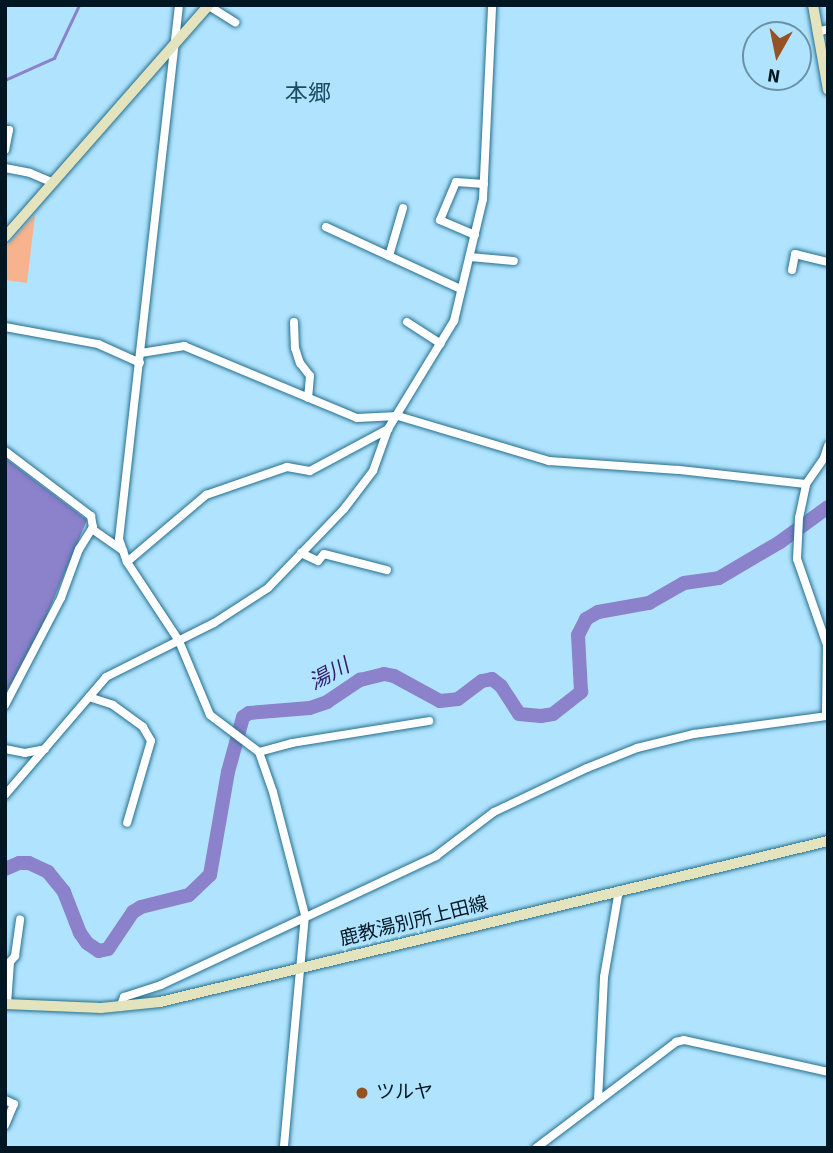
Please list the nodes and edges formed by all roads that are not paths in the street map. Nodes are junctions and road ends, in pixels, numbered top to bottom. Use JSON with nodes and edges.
{"nodes":[{"id":1,"x":180,"y":5,"type":"edge"},
{"id":2,"x":492,"y":5,"type":"edge"},
{"id":3,"x":813,"y":5,"type":"edge"},
{"id":4,"x":209,"y":6,"type":"edge"},
{"id":5,"x":235,"y":22,"type":"dead end"},
{"id":6,"x":823,"y":31,"type":"edge"},
{"id":7,"x":175,"y":45,"type":"junction"},
{"id":8,"x":828,"y":90,"type":"edge"},
{"id":9,"x":5,"y":130,"type":"edge"},
{"id":10,"x":5,"y":150,"type":"edge"},
{"id":11,"x":5,"y":168,"type":"edge"},
{"id":12,"x":53,"y":183,"type":"junction"},
{"id":13,"x":484,"y":184,"type":"junction"},
{"id":14,"x":403,"y":208,"type":"dead end"},
{"id":15,"x":326,"y":228,"type":"dead end"},
{"id":16,"x":475,"y":235,"type":"junction"},
{"id":17,"x":5,"y":237,"type":"edge"},
{"id":18,"x":389,"y":256,"type":"junction"},
{"id":19,"x":470,"y":257,"type":"junction"},
{"id":20,"x":514,"y":261,"type":"dead end"},
{"id":21,"x":828,"y":262,"type":"edge"},
{"id":22,"x":792,"y":270,"type":"dead end"},
{"id":23,"x":461,"y":289,"type":"junction"},
{"id":24,"x":294,"y":322,"type":"dead end"},
{"id":25,"x":407,"y":322,"type":"dead end"},
{"id":26,"x":5,"y":327,"type":"edge"},
{"id":27,"x":441,"y":344,"type":"junction"},
{"id":28,"x":141,"y":353,"type":"junction"},
{"id":29,"x":140,"y":363,"type":"junction"},
{"id":30,"x":308,"y":398,"type":"junction"},
{"id":31,"x":398,"y":416,"type":"junction"},
{"id":32,"x":388,"y":429,"type":"junction"},
{"id":33,"x":828,"y":446,"type":"edge"},
{"id":34,"x":5,"y":451,"type":"edge"},
{"id":35,"x":806,"y":484,"type":"junction"},
{"id":36,"x":92,"y":529,"type":"junction"},
{"id":37,"x":123,"y":551,"type":"junction"},
{"id":38,"x":301,"y":553,"type":"junction"},
{"id":39,"x":127,"y":562,"type":"junction"},
{"id":40,"x":387,"y":570,"type":"dead end"},
{"id":41,"x":179,"y":642,"type":"junction"},
{"id":42,"x":89,"y":697,"type":"junction"},
{"id":43,"x":5,"y":705,"type":"edge"},
{"id":44,"x":827,"y":716,"type":"edge"},
{"id":45,"x":429,"y":721,"type":"dead end"},
{"id":46,"x":5,"y":750,"type":"edge"},
{"id":47,"x":45,"y":750,"type":"junction"},
{"id":48,"x":259,"y":752,"type":"junction"},
{"id":49,"x":5,"y":795,"type":"edge"},
{"id":50,"x":127,"y":823,"type":"dead end"},
{"id":51,"x":828,"y":841,"type":"edge"},
{"id":52,"x":619,"y":890,"type":"junction"},
{"id":53,"x":305,"y":915,"type":"junction"},
{"id":54,"x":19,"y":919,"type":"dead end"},
{"id":55,"x":300,"y":968,"type":"junction"},
{"id":56,"x":6,"y":1004,"type":"edge"},
{"id":57,"x":120,"y":1007,"type":"junction"},
{"id":58,"x":828,"y":1072,"type":"edge"},
{"id":59,"x":5,"y":1100,"type":"edge"},
{"id":60,"x":598,"y":1100,"type":"junction"},
{"id":61,"x":5,"y":1125,"type":"edge"},
{"id":62,"x":284,"y":1148,"type":"edge"},
{"id":63,"x":537,"y":1148,"type":"edge"}],
"edges":[{"from":1,"to":7,"type":"street"},
{"from":2,"to":13,"type":"street"},
{"from":3,"to":6,"type":"main road"},
{"from":4,"to":5,"type":"street"},
{"from":4,"to":7,"type":"main road"},
{"from":6,"to":8,"type":"main road"},
{"from":7,"to":12,"type":"main road"},
{"from":7,"to":28,"type":"street"},
{"from":9,"to":10,"type":"street"},
{"from":11,"to":12,"type":"street"},
{"from":12,"to":17,"type":"main road"},
{"from":13,"to":16,"type":"street"},
{"from":13,"to":16,"type":"street"},
{"from":14,"to":18,"type":"street"},
{"from":15,"to":18,"type":"street"},
{"from":16,"to":19,"type":"street"},
{"from":18,"to":23,"type":"street"},
{"from":19,"to":20,"type":"street"},
{"from":19,"to":23,"type":"street"},
{"from":21,"to":22,"type":"street"},
{"from":23,"to":27,"type":"street"},
{"from":24,"to":30,"type":"street"},
{"from":25,"to":27,"type":"street"},
{"from":26,"to":29,"type":"street"},
{"from":27,"to":31,"type":"street"},
{"from":28,"to":29,"type":"street"},
{"from":28,"to":30,"type":"street"},
{"from":29,"to":37,"type":"street"},
{"from":30,"to":31,"type":"street"},
{"from":31,"to":32,"type":"street"},
{"from":31,"to":35,"type":"street"},
{"from":32,"to":38,"type":"street"},
{"from":32,"to":39,"type":"street"},
{"from":33,"to":35,"type":"street"},
{"from":34,"to":36,"type":"street"},
{"from":35,"to":44,"type":"street"},
{"from":36,"to":37,"type":"street"},
{"from":36,"to":43,"type":"street"},
{"from":37,"to":39,"type":"street"},
{"from":38,"to":40,"type":"street"},
{"from":38,"to":41,"type":"street"},
{"from":39,"to":41,"type":"street"},
{"from":41,"to":42,"type":"street"},
{"from":41,"to":48,"type":"street"},
{"from":42,"to":47,"type":"street"},
{"from":42,"to":50,"type":"street"},
{"from":44,"to":53,"type":"street"},
{"from":45,"to":48,"type":"street"},
{"from":46,"to":47,"type":"street"},
{"from":47,"to":49,"type":"street"},
{"from":48,"to":53,"type":"street"},
{"from":51,"to":52,"type":"main road","name":"鹿教湯別所上田線"},
{"from":52,"to":55,"type":"main road","name":"鹿教湯別所上田線"},
{"from":52,"to":60,"type":"street"},
{"from":53,"to":55,"type":"street"},
{"from":53,"to":57,"type":"street"},
{"from":54,"to":56,"type":"street"},
{"from":55,"to":57,"type":"main road","name":"鹿教湯別所上田線"},
{"from":55,"to":62,"type":"street"},
{"from":56,"to":57,"type":"main road","name":"鹿教湯別所上田線"},
{"from":58,"to":60,"type":"street"},
{"from":59,"to":61,"type":"street"},
{"from":60,"to":63,"type":"street"}]}
